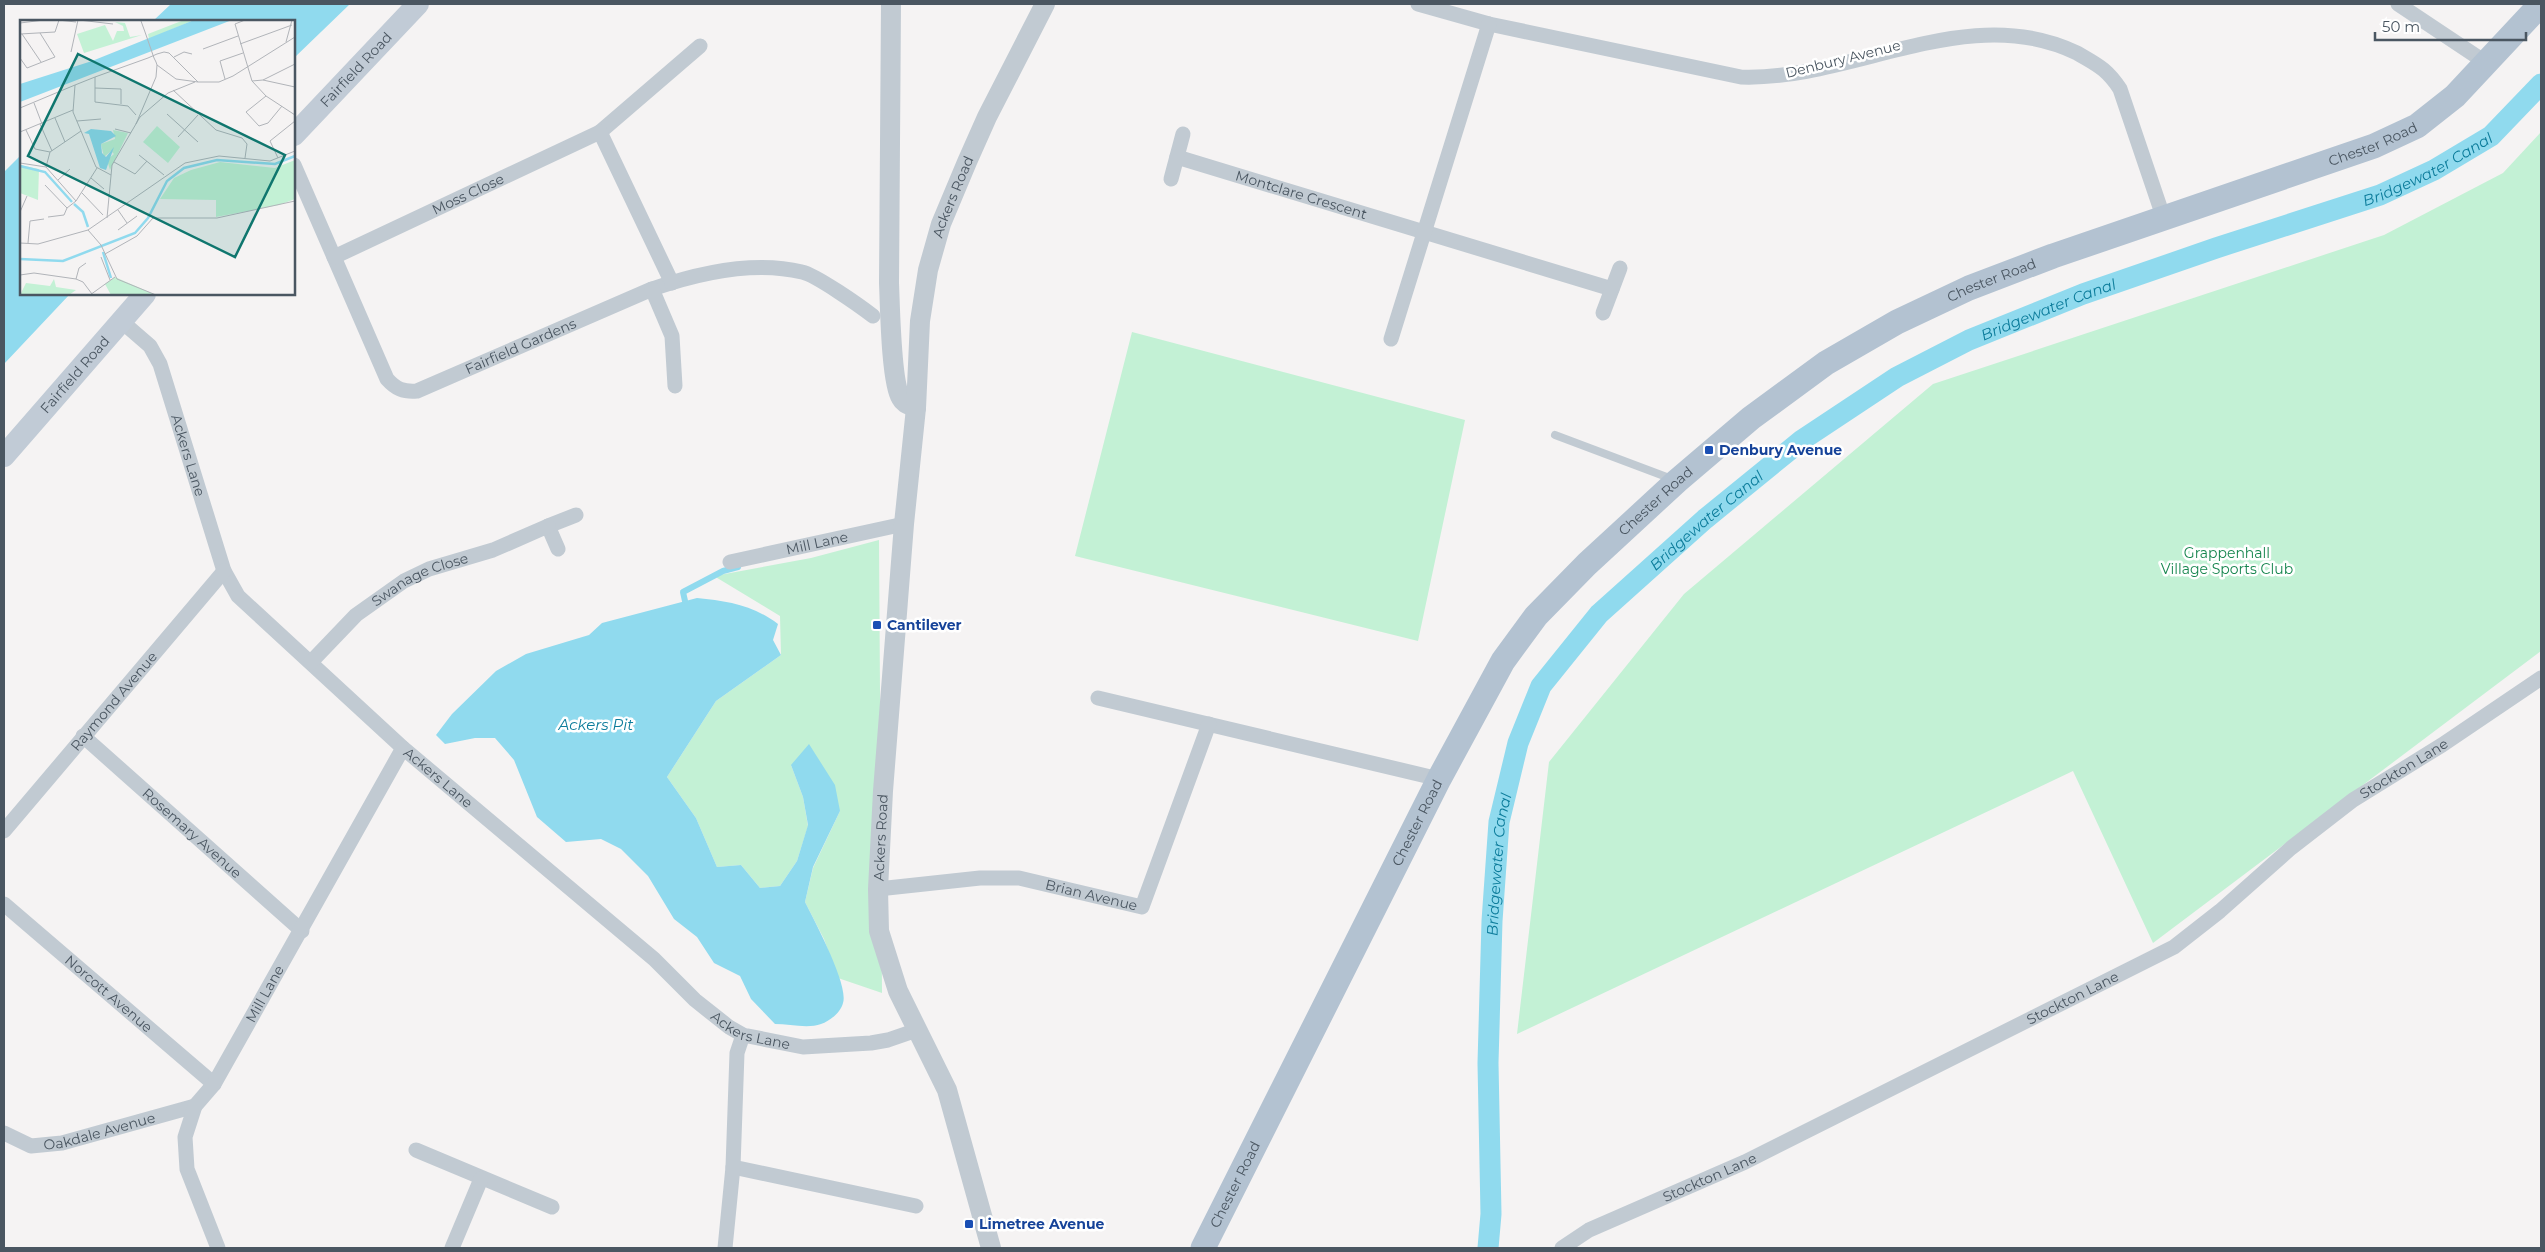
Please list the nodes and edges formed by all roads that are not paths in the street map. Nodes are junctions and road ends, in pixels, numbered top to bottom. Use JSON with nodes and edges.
{"nodes":[{"id":1,"x":418,"y":4,"type":"edge"},
{"id":2,"x":891,"y":4,"type":"edge"},
{"id":3,"x":1045,"y":4,"type":"edge"},
{"id":4,"x":1418,"y":4,"type":"edge"},
{"id":5,"x":2398,"y":4,"type":"edge"},
{"id":6,"x":2541,"y":4,"type":"edge"},
{"id":7,"x":1488,"y":24,"type":"junction"},
{"id":8,"x":700,"y":46,"type":"dead end"},
{"id":9,"x":2488,"y":64,"type":"junction"},
{"id":10,"x":600,"y":132,"type":"junction"},
{"id":11,"x":295,"y":134,"type":"edge"},
{"id":12,"x":1183,"y":134,"type":"dead end"},
{"id":13,"x":1177,"y":156,"type":"junction"},
{"id":14,"x":295,"y":167,"type":"edge"},
{"id":15,"x":1171,"y":179,"type":"dead end"},
{"id":16,"x":2164,"y":218,"type":"junction"},
{"id":17,"x":1425,"y":232,"type":"junction"},
{"id":18,"x":334,"y":257,"type":"junction"},
{"id":19,"x":1620,"y":268,"type":"dead end"},
{"id":20,"x":672,"y":282,"type":"junction"},
{"id":21,"x":1612,"y":289,"type":"junction"},
{"id":22,"x":652,"y":290,"type":"junction"},
{"id":23,"x":144,"y":295,"type":"edge"},
{"id":24,"x":1603,"y":313,"type":"dead end"},
{"id":25,"x":873,"y":316,"type":"dead end"},
{"id":26,"x":120,"y":320,"type":"junction"},
{"id":27,"x":1391,"y":339,"type":"dead end"},
{"id":28,"x":675,"y":386,"type":"dead end"},
{"id":29,"x":916,"y":408,"type":"junction"},
{"id":30,"x":1554,"y":435,"type":"dead end"},
{"id":31,"x":4,"y":456,"type":"edge"},
{"id":32,"x":1677,"y":481,"type":"junction"},
{"id":33,"x":576,"y":514,"type":"dead end"},
{"id":34,"x":904,"y":524,"type":"junction"},
{"id":35,"x":548,"y":526,"type":"junction"},
{"id":36,"x":558,"y":549,"type":"dead end"},
{"id":37,"x":730,"y":562,"type":"dead end"},
{"id":38,"x":224,"y":571,"type":"junction"},
{"id":39,"x":311,"y":662,"type":"junction"},
{"id":40,"x":2541,"y":678,"type":"edge"},
{"id":41,"x":1098,"y":698,"type":"dead end"},
{"id":42,"x":1209,"y":724,"type":"junction"},
{"id":43,"x":83,"y":736,"type":"junction"},
{"id":44,"x":403,"y":748,"type":"junction"},
{"id":45,"x":1438,"y":779,"type":"junction"},
{"id":46,"x":4,"y":830,"type":"edge"},
{"id":47,"x":878,"y":889,"type":"junction"},
{"id":48,"x":4,"y":904,"type":"edge"},
{"id":49,"x":302,"y":931,"type":"junction"},
{"id":50,"x":917,"y":1030,"type":"junction"},
{"id":51,"x":743,"y":1035,"type":"junction"},
{"id":52,"x":214,"y":1084,"type":"junction"},
{"id":53,"x":195,"y":1106,"type":"junction"},
{"id":54,"x":4,"y":1133,"type":"edge"},
{"id":55,"x":416,"y":1150,"type":"dead end"},
{"id":56,"x":732,"y":1167,"type":"junction"},
{"id":57,"x":481,"y":1179,"type":"junction"},
{"id":58,"x":916,"y":1206,"type":"dead end"},
{"id":59,"x":552,"y":1207,"type":"dead end"},
{"id":60,"x":218,"y":1248,"type":"edge"},
{"id":61,"x":452,"y":1248,"type":"edge"},
{"id":62,"x":725,"y":1248,"type":"edge"},
{"id":63,"x":991,"y":1248,"type":"edge"},
{"id":64,"x":1203,"y":1248,"type":"edge"},
{"id":65,"x":1562,"y":1248,"type":"edge"}],
"edges":[{"from":1,"to":11,"type":"main road","name":"Fairfield Road"},
{"from":2,"to":29,"type":"street"},
{"from":3,"to":29,"type":"street","name":"Ackers Road"},
{"from":4,"to":7,"type":"street","name":"Denbury Avenue"},
{"from":5,"to":9,"type":"street"},
{"from":6,"to":9,"type":"main road","name":"Chester Road"},
{"from":7,"to":16,"type":"street","name":"Denbury Avenue"},
{"from":7,"to":17,"type":"street"},
{"from":8,"to":10,"type":"street","name":"Moss Close"},
{"from":9,"to":16,"type":"main road","name":"Chester Road"},
{"from":10,"to":18,"type":"street","name":"Moss Close"},
{"from":10,"to":20,"type":"street"},
{"from":12,"to":13,"type":"street"},
{"from":13,"to":15,"type":"street"},
{"from":13,"to":17,"type":"street","name":"Montclare Crescent"},
{"from":14,"to":18,"type":"street","name":"Fairfield Gardens"},
{"from":16,"to":32,"type":"main road","name":"Chester Road"},
{"from":17,"to":21,"type":"street","name":"Montclare Crescent"},
{"from":17,"to":27,"type":"street"},
{"from":18,"to":22,"type":"street","name":"Fairfield Gardens"},
{"from":19,"to":21,"type":"street"},
{"from":20,"to":22,"type":"street","name":"Fairfield Gardens"},
{"from":20,"to":25,"type":"street","name":"Fairfield Gardens"},
{"from":21,"to":24,"type":"street"},
{"from":22,"to":28,"type":"street"},
{"from":23,"to":26,"type":"main road","name":"Fairfield Road"},
{"from":26,"to":31,"type":"main road","name":"Fairfield Road"},
{"from":26,"to":38,"type":"street","name":"Ackers Lane"},
{"from":29,"to":34,"type":"street","name":"Ackers Road"},
{"from":30,"to":32,"type":"lane"},
{"from":32,"to":45,"type":"main road","name":"Chester Road"},
{"from":33,"to":35,"type":"street","name":"Swanage Close"},
{"from":34,"to":37,"type":"street","name":"Mill Lane"},
{"from":34,"to":47,"type":"street","name":"Ackers Road"},
{"from":35,"to":36,"type":"street"},
{"from":35,"to":39,"type":"street","name":"Swanage Close"},
{"from":38,"to":39,"type":"street","name":"Ackers Lane"},
{"from":38,"to":43,"type":"street","name":"Raymond Avenue"},
{"from":39,"to":44,"type":"street","name":"Ackers Lane"},
{"from":40,"to":65,"type":"street","name":"Stockton Lane"},
{"from":41,"to":42,"type":"street"},
{"from":42,"to":45,"type":"street"},
{"from":42,"to":47,"type":"street","name":"Brian Avenue"},
{"from":43,"to":46,"type":"street","name":"Raymond Avenue"},
{"from":43,"to":49,"type":"street","name":"Rosemary Avenue"},
{"from":44,"to":49,"type":"street","name":"Mill Lane"},
{"from":44,"to":51,"type":"street","name":"Ackers Lane"},
{"from":45,"to":64,"type":"main road","name":"Chester Road"},
{"from":47,"to":50,"type":"street","name":"Ackers Road"},
{"from":48,"to":52,"type":"street","name":"Norcott Avenue"},
{"from":49,"to":52,"type":"street","name":"Mill Lane"},
{"from":50,"to":51,"type":"street","name":"Ackers Lane"},
{"from":50,"to":63,"type":"street","name":"Ackers Road"},
{"from":51,"to":56,"type":"street"},
{"from":52,"to":53,"type":"street","name":"Mill Lane"},
{"from":53,"to":54,"type":"street","name":"Oakdale Avenue"},
{"from":53,"to":60,"type":"street","name":"Mill Lane"},
{"from":55,"to":57,"type":"street"},
{"from":56,"to":58,"type":"street"},
{"from":56,"to":62,"type":"street"},
{"from":57,"to":59,"type":"street"},
{"from":57,"to":61,"type":"street"}]}
